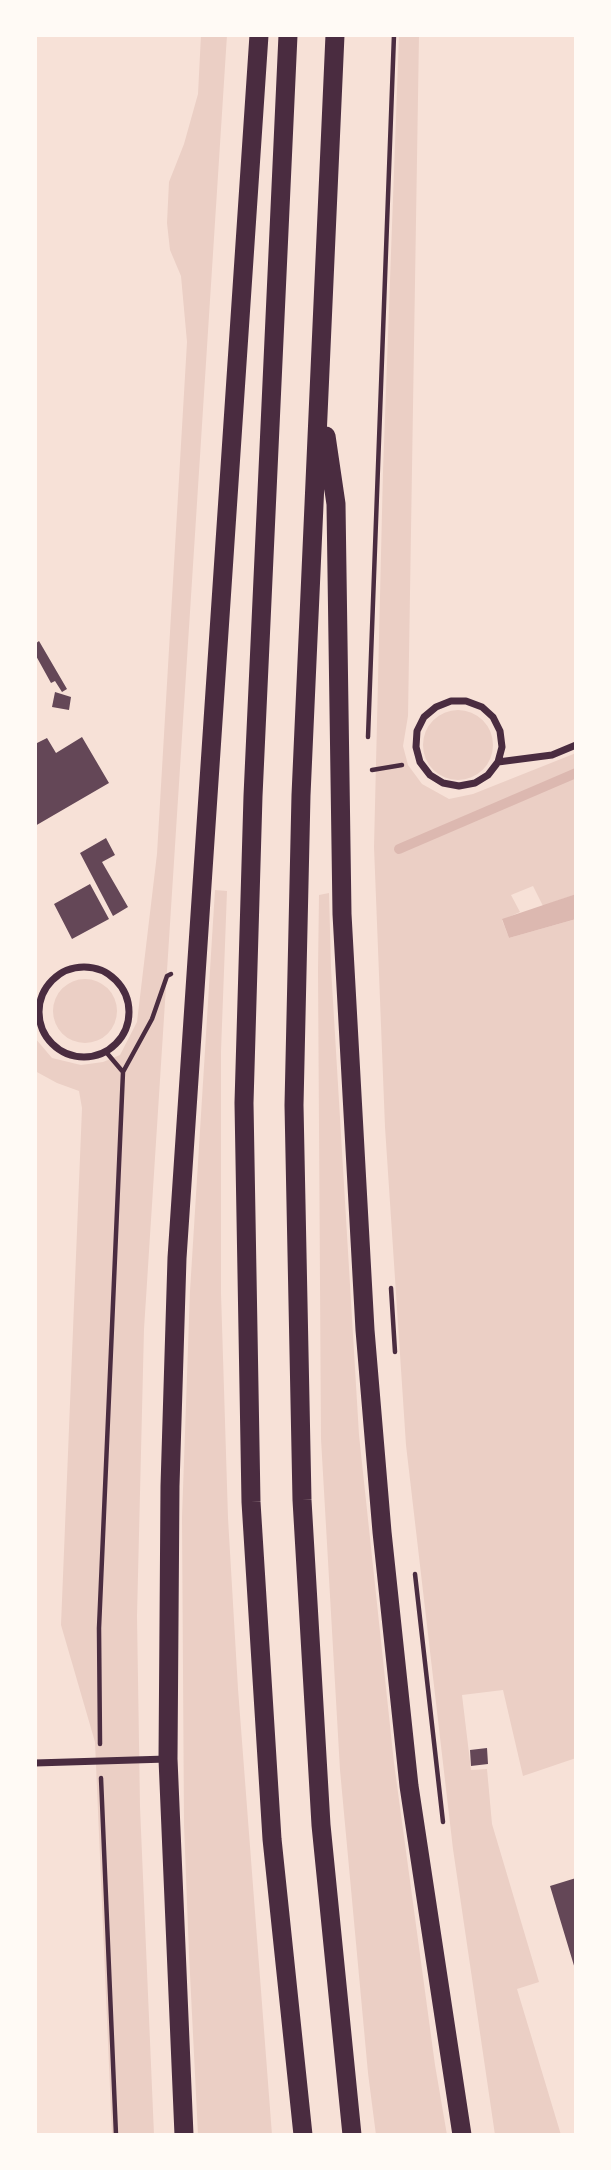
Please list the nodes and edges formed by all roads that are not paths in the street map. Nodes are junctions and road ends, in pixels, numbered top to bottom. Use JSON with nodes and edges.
{"nodes":[{"id":1,"x":259,"y":35,"type":"edge"},
{"id":2,"x":288,"y":35,"type":"edge"},
{"id":3,"x":335,"y":35,"type":"edge"},
{"id":4,"x":319,"y":393,"type":"junction"},
{"id":5,"x":576,"y":745,"type":"edge"},
{"id":6,"x":498,"y":762,"type":"junction"},
{"id":7,"x":38,"y":994,"type":"edge"},
{"id":8,"x":168,"y":1759,"type":"junction"},
{"id":9,"x":35,"y":1763,"type":"edge"},
{"id":10,"x":184,"y":2135,"type":"edge"},
{"id":11,"x":303,"y":2135,"type":"edge"},
{"id":12,"x":352,"y":2135,"type":"edge"},
{"id":13,"x":462,"y":2135,"type":"edge"}],
"edges":[{"from":1,"to":8,"type":"highway"},
{"from":2,"to":11,"type":"highway"},
{"from":3,"to":4,"type":"highway"},
{"from":4,"to":12,"type":"highway"},
{"from":4,"to":13,"type":"highway"},
{"from":5,"to":6,"type":"street"},
{"from":6,"to":6,"type":"street"},
{"from":7,"to":7,"type":"street"},
{"from":8,"to":9,"type":"street"},
{"from":8,"to":10,"type":"highway"}]}
